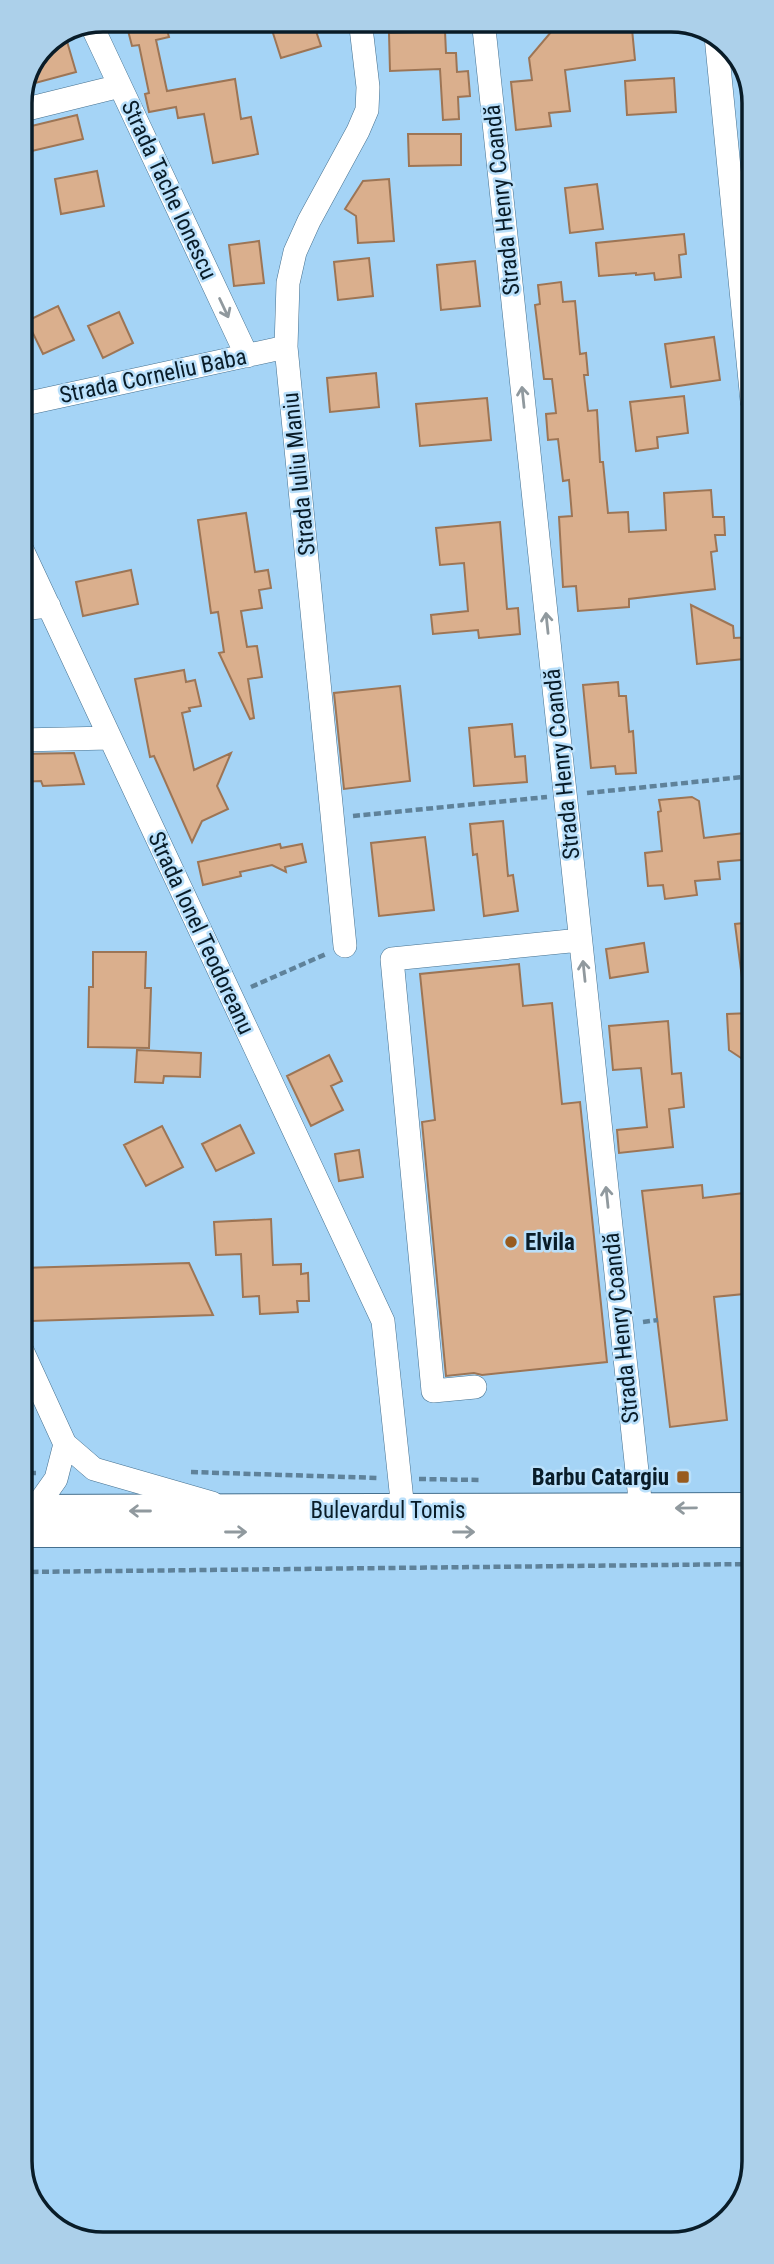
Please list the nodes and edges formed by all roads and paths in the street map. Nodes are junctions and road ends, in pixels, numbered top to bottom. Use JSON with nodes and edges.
{"nodes":[{"id":1,"x":362,"y":32,"type":"edge"},
{"id":2,"x":484,"y":32,"type":"edge"},
{"id":3,"x":95,"y":33,"type":"edge"},
{"id":4,"x":717,"y":48,"type":"edge"},
{"id":5,"x":120,"y":86,"type":"junction"},
{"id":6,"x":32,"y":108,"type":"edge"},
{"id":7,"x":742,"y":300,"type":"edge"},
{"id":8,"x":286,"y":347,"type":"junction"},
{"id":9,"x":247,"y":356,"type":"junction"},
{"id":10,"x":32,"y":402,"type":"edge"},
{"id":11,"x":32,"y":571,"type":"edge"},
{"id":12,"x":49,"y":607,"type":"junction"},
{"id":13,"x":32,"y":608,"type":"edge"},
{"id":14,"x":110,"y":737,"type":"junction"},
{"id":15,"x":32,"y":740,"type":"edge"},
{"id":16,"x":742,"y":777,"type":"edge"},
{"id":17,"x":565,"y":795,"type":"junction"},
{"id":18,"x":332,"y":818,"type":"junction"},
{"id":19,"x":580,"y":940,"type":"junction"},
{"id":20,"x":345,"y":946,"type":"joint"},
{"id":21,"x":231,"y":996,"type":"junction"},
{"id":22,"x":32,"y":1372,"type":"edge"},
{"id":23,"x":475,"y":1387,"type":"dead end"},
{"id":24,"x":65,"y":1444,"type":"junction"},
{"id":25,"x":177,"y":1472,"type":"dead end"},
{"id":26,"x":32,"y":1473,"type":"edge"},
{"id":27,"x":57,"y":1473,"type":"junction"},
{"id":28,"x":400,"y":1479,"type":"junction"},
{"id":29,"x":742,"y":1508,"type":"edge"},
{"id":30,"x":32,"y":1509,"type":"edge"},
{"id":31,"x":640,"y":1509,"type":"junction"},
{"id":32,"x":403,"y":1510,"type":"junction"},
{"id":33,"x":240,"y":1511,"type":"junction"},
{"id":34,"x":32,"y":1518,"type":"edge"},
{"id":35,"x":32,"y":1518,"type":"edge"},
{"id":36,"x":742,"y":1532,"type":"edge"},
{"id":37,"x":742,"y":1564,"type":"edge"},
{"id":38,"x":32,"y":1573,"type":"edge"}],
"edges":[{"from":1,"to":8,"type":"street","name":"Strada Iuliu Maniu"},
{"from":17,"to":2,"type":"street","name":"Strada Henry Coandă","one_way":true},
{"from":3,"to":5,"type":"street","name":"Strada Tache Ionescu"},
{"from":4,"to":7,"type":"street"},
{"from":5,"to":6,"type":"street"},
{"from":5,"to":9,"type":"street","name":"Strada Tache Ionescu","one_way":true},
{"from":8,"to":9,"type":"street","name":"Strada Corneliu Baba"},
{"from":8,"to":18,"type":"street","name":"Strada Iuliu Maniu"},
{"from":9,"to":10,"type":"street","name":"Strada Corneliu Baba"},
{"from":11,"to":12,"type":"street","name":"Strada Ionel Teodoreanu"},
{"from":12,"to":13,"type":"street"},
{"from":12,"to":14,"type":"street","name":"Strada Ionel Teodoreanu"},
{"from":14,"to":15,"type":"street"},
{"from":14,"to":21,"type":"street","name":"Strada Ionel Teodoreanu"},
{"from":16,"to":17,"type":"path"},
{"from":17,"to":18,"type":"path"},
{"from":17,"to":19,"type":"street","name":"Strada Henry Coandă"},
{"from":18,"to":20,"type":"street","name":"Strada Iuliu Maniu"},
{"from":19,"to":23,"type":"street"},
{"from":31,"to":19,"type":"street","name":"Strada Henry Coandă","one_way":true},
{"from":20,"to":21,"type":"path"},
{"from":21,"to":28,"type":"street","name":"Strada Ionel Teodoreanu"},
{"from":22,"to":24,"type":"street"},
{"from":24,"to":27,"type":"street"},
{"from":24,"to":33,"type":"street"},
{"from":25,"to":28,"type":"path"},
{"from":26,"to":27,"type":"path"},
{"from":27,"to":30,"type":"street"},
{"from":28,"to":32,"type":"street"},
{"from":29,"to":31,"type":"main road","name":"Bulevardul Tomis","one_way":true},
{"from":31,"to":32,"type":"main road","name":"Bulevardul Tomis"},
{"from":32,"to":33,"type":"main road","name":"Bulevardul Tomis"},
{"from":33,"to":34,"type":"main road","name":"Bulevardul Tomis","one_way":true},
{"from":35,"to":36,"type":"main road","name":"Bulevardul Tomis","one_way":true},
{"from":37,"to":38,"type":"path"}]}
